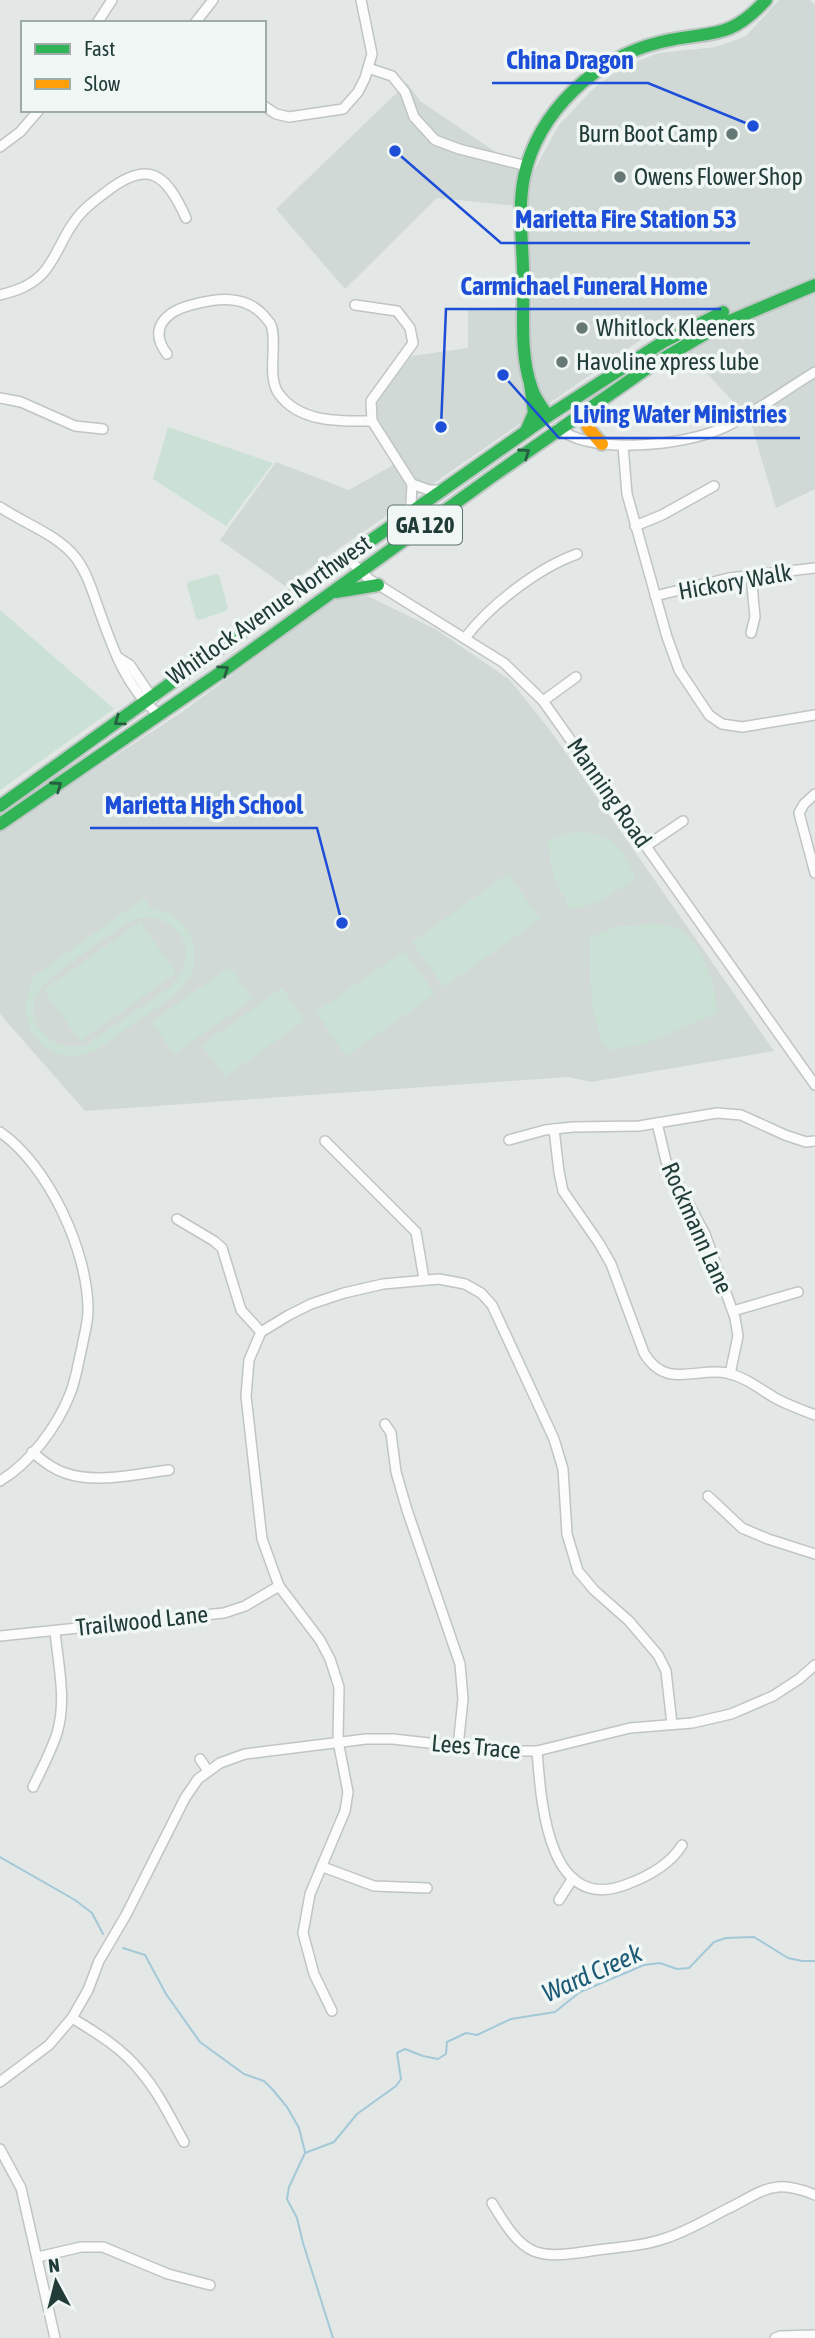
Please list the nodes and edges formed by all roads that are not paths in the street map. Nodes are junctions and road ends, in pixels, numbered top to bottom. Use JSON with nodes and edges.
{"nodes":[{"id":1,"x":112,"y":0,"type":"edge"},
{"id":2,"x":213,"y":0,"type":"edge"},
{"id":3,"x":766,"y":0,"type":"edge"},
{"id":4,"x":364,"y":1,"type":"edge"},
{"id":5,"x":98,"y":21,"type":"edge"},
{"id":6,"x":197,"y":21,"type":"edge"},
{"id":7,"x":368,"y":68,"type":"junction"},
{"id":8,"x":266,"y":107,"type":"edge"},
{"id":9,"x":37,"y":112,"type":"edge"},
{"id":10,"x":0,"y":147,"type":"edge"},
{"id":11,"x":527,"y":166,"type":"junction"},
{"id":12,"x":186,"y":218,"type":"dead end"},
{"id":13,"x":815,"y":276,"type":"edge"},
{"id":14,"x":815,"y":285,"type":"edge"},
{"id":15,"x":0,"y":295,"type":"edge"},
{"id":16,"x":355,"y":305,"type":"dead end"},
{"id":17,"x":167,"y":354,"type":"dead end"},
{"id":18,"x":815,"y":372,"type":"edge"},
{"id":19,"x":530,"y":383,"type":"junction"},
{"id":20,"x":0,"y":398,"type":"edge"},
{"id":21,"x":582,"y":412,"type":"junction"},
{"id":22,"x":548,"y":416,"type":"junction"},
{"id":23,"x":372,"y":421,"type":"junction"},
{"id":24,"x":103,"y":429,"type":"dead end"},
{"id":25,"x":559,"y":429,"type":"junction"},
{"id":26,"x":525,"y":432,"type":"junction"},
{"id":27,"x":602,"y":444,"type":"junction"},
{"id":28,"x":623,"y":446,"type":"junction"},
{"id":29,"x":412,"y":484,"type":"junction"},
{"id":30,"x":714,"y":486,"type":"dead end"},
{"id":31,"x":439,"y":494,"type":"junction"},
{"id":32,"x":0,"y":507,"type":"edge"},
{"id":33,"x":407,"y":516,"type":"junction"},
{"id":34,"x":635,"y":526,"type":"junction"},
{"id":35,"x":577,"y":554,"type":"dead end"},
{"id":36,"x":378,"y":558,"type":"junction"},
{"id":37,"x":353,"y":565,"type":"junction"},
{"id":38,"x":815,"y":568,"type":"edge"},
{"id":39,"x":751,"y":575,"type":"junction"},
{"id":40,"x":380,"y":586,"type":"junction"},
{"id":41,"x":327,"y":595,"type":"junction"},
{"id":42,"x":656,"y":596,"type":"junction"},
{"id":43,"x":751,"y":633,"type":"dead end"},
{"id":44,"x":465,"y":638,"type":"junction"},
{"id":45,"x":266,"y":639,"type":"junction"},
{"id":46,"x":576,"y":677,"type":"dead end"},
{"id":47,"x":148,"y":700,"type":"junction"},
{"id":48,"x":543,"y":701,"type":"junction"},
{"id":49,"x":158,"y":714,"type":"junction"},
{"id":50,"x":815,"y":715,"type":"edge"},
{"id":51,"x":815,"y":794,"type":"edge"},
{"id":52,"x":0,"y":806,"type":"edge"},
{"id":53,"x":683,"y":821,"type":"dead end"},
{"id":54,"x":0,"y":824,"type":"edge"},
{"id":55,"x":646,"y":846,"type":"junction"},
{"id":56,"x":815,"y":873,"type":"edge"},
{"id":57,"x":815,"y":1085,"type":"edge"},
{"id":58,"x":657,"y":1123,"type":"junction"},
{"id":59,"x":554,"y":1129,"type":"junction"},
{"id":60,"x":0,"y":1132,"type":"edge"},
{"id":61,"x":815,"y":1133,"type":"edge"},
{"id":62,"x":800,"y":1139,"type":"junction"},
{"id":63,"x":509,"y":1140,"type":"dead end"},
{"id":64,"x":325,"y":1141,"type":"dead end"},
{"id":65,"x":815,"y":1142,"type":"edge"},
{"id":66,"x":177,"y":1219,"type":"dead end"},
{"id":67,"x":424,"y":1279,"type":"junction"},
{"id":68,"x":798,"y":1293,"type":"dead end"},
{"id":69,"x":733,"y":1311,"type":"junction"},
{"id":70,"x":261,"y":1332,"type":"junction"},
{"id":71,"x":730,"y":1374,"type":"junction"},
{"id":72,"x":815,"y":1415,"type":"edge"},
{"id":73,"x":385,"y":1424,"type":"dead end"},
{"id":74,"x":32,"y":1452,"type":"junction"},
{"id":75,"x":169,"y":1470,"type":"dead end"},
{"id":76,"x":0,"y":1481,"type":"edge"},
{"id":77,"x":708,"y":1496,"type":"dead end"},
{"id":78,"x":815,"y":1554,"type":"edge"},
{"id":79,"x":278,"y":1586,"type":"junction"},
{"id":80,"x":55,"y":1631,"type":"junction"},
{"id":81,"x":0,"y":1636,"type":"edge"},
{"id":82,"x":815,"y":1665,"type":"edge"},
{"id":83,"x":672,"y":1724,"type":"junction"},
{"id":84,"x":338,"y":1741,"type":"junction"},
{"id":85,"x":458,"y":1747,"type":"junction"},
{"id":86,"x":537,"y":1751,"type":"junction"},
{"id":87,"x":200,"y":1759,"type":"dead end"},
{"id":88,"x":208,"y":1770,"type":"junction"},
{"id":89,"x":33,"y":1787,"type":"dead end"},
{"id":90,"x":682,"y":1845,"type":"dead end"},
{"id":91,"x":323,"y":1867,"type":"junction"},
{"id":92,"x":573,"y":1878,"type":"junction"},
{"id":93,"x":427,"y":1888,"type":"dead end"},
{"id":94,"x":559,"y":1900,"type":"dead end"},
{"id":95,"x":332,"y":2011,"type":"dead end"},
{"id":96,"x":72,"y":2018,"type":"junction"},
{"id":97,"x":0,"y":2082,"type":"edge"},
{"id":98,"x":184,"y":2142,"type":"dead end"},
{"id":99,"x":0,"y":2149,"type":"edge"},
{"id":100,"x":815,"y":2195,"type":"edge"},
{"id":101,"x":492,"y":2203,"type":"dead end"},
{"id":102,"x":38,"y":2257,"type":"junction"},
{"id":103,"x":210,"y":2285,"type":"dead end"},
{"id":104,"x":815,"y":2335,"type":"edge"},
{"id":105,"x":55,"y":2338,"type":"edge"},
{"id":106,"x":775,"y":2338,"type":"edge"}],
"edges":[{"from":1,"to":5,"type":"street"},
{"from":2,"to":6,"type":"street"},
{"from":3,"to":11,"type":"main road"},
{"from":4,"to":7,"type":"street"},
{"from":7,"to":8,"type":"street"},
{"from":7,"to":11,"type":"street"},
{"from":9,"to":10,"type":"street"},
{"from":11,"to":19,"type":"main road"},
{"from":12,"to":15,"type":"street"},
{"from":13,"to":22,"type":"main road","name":"Whitlock Avenue Northwest","number":"GA 120"},
{"from":14,"to":21,"type":"main road","name":"Whitlock Avenue Northwest","number":"GA 120"},
{"from":16,"to":23,"type":"street"},
{"from":17,"to":23,"type":"street"},
{"from":18,"to":28,"type":"street"},
{"from":19,"to":22,"type":"main road"},
{"from":19,"to":26,"type":"main road"},
{"from":20,"to":24,"type":"street"},
{"from":21,"to":25,"type":"main road","name":"Whitlock Avenue Northwest","number":"GA 120"},
{"from":21,"to":27,"type":"main road"},
{"from":22,"to":25,"type":"street"},
{"from":22,"to":26,"type":"main road","name":"Whitlock Avenue Northwest","number":"GA 120"},
{"from":23,"to":29,"type":"street"},
{"from":25,"to":27,"type":"street"},
{"from":36,"to":25,"type":"main road","name":"Whitlock Avenue Northwest","number":"GA 120","one_way":true},
{"from":26,"to":31,"type":"main road","name":"Whitlock Avenue Northwest","number":"GA 120"},
{"from":27,"to":28,"type":"street"},
{"from":28,"to":34,"type":"street","name":"Hickory Walk"},
{"from":29,"to":31,"type":"street"},
{"from":29,"to":33,"type":"street"},
{"from":30,"to":34,"type":"street"},
{"from":31,"to":33,"type":"main road","name":"Whitlock Avenue Northwest","number":"GA 120"},
{"from":31,"to":37,"type":"main road"},
{"from":32,"to":47,"type":"street"},
{"from":33,"to":37,"type":"main road","name":"Whitlock Avenue Northwest","number":"GA 120"},
{"from":34,"to":42,"type":"street","name":"Hickory Walk"},
{"from":35,"to":44,"type":"street"},
{"from":36,"to":37,"type":"main road","name":"Whitlock Avenue Northwest","number":"GA 120"},
{"from":36,"to":40,"type":"main road"},
{"from":37,"to":40,"type":"street","name":"Manning Road"},
{"from":37,"to":41,"type":"main road","name":"Whitlock Avenue Northwest","number":"GA 120"},
{"from":37,"to":45,"type":"main road"},
{"from":37,"to":47,"type":"main road","name":"Whitlock Avenue Northwest","number":"GA 120"},
{"from":38,"to":39,"type":"street","name":"Hickory Walk"},
{"from":39,"to":42,"type":"street","name":"Hickory Walk"},
{"from":39,"to":43,"type":"street"},
{"from":40,"to":41,"type":"main road"},
{"from":40,"to":44,"type":"street","name":"Manning Road"},
{"from":41,"to":45,"type":"main road","name":"Whitlock Avenue Northwest","number":"GA 120"},
{"from":42,"to":50,"type":"street","name":"Hickory Walk"},
{"from":44,"to":48,"type":"street","name":"Manning Road"},
{"from":49,"to":45,"type":"main road","name":"Whitlock Avenue Northwest","number":"GA 120","one_way":true},
{"from":46,"to":48,"type":"street"},
{"from":47,"to":49,"type":"street"},
{"from":47,"to":52,"type":"main road","name":"Whitlock Avenue Northwest","number":"GA 120","one_way":true},
{"from":48,"to":55,"type":"street","name":"Manning Road"},
{"from":54,"to":49,"type":"main road","name":"Whitlock Avenue Northwest","number":"GA 120","one_way":true},
{"from":51,"to":56,"type":"street"},
{"from":53,"to":55,"type":"street"},
{"from":55,"to":57,"type":"street","name":"Manning Road"},
{"from":58,"to":59,"type":"street"},
{"from":58,"to":62,"type":"street"},
{"from":58,"to":69,"type":"street","name":"Rockmann Lane"},
{"from":59,"to":63,"type":"street"},
{"from":59,"to":71,"type":"street"},
{"from":60,"to":74,"type":"street"},
{"from":61,"to":62,"type":"street"},
{"from":62,"to":65,"type":"street"},
{"from":64,"to":67,"type":"street"},
{"from":66,"to":70,"type":"street"},
{"from":67,"to":70,"type":"street"},
{"from":67,"to":83,"type":"street"},
{"from":68,"to":69,"type":"street"},
{"from":69,"to":71,"type":"street","name":"Rockmann Lane"},
{"from":70,"to":79,"type":"street"},
{"from":71,"to":72,"type":"street"},
{"from":73,"to":85,"type":"street"},
{"from":74,"to":75,"type":"street"},
{"from":74,"to":76,"type":"street"},
{"from":77,"to":78,"type":"street"},
{"from":79,"to":80,"type":"street","name":"Trailwood Lane"},
{"from":79,"to":84,"type":"street"},
{"from":80,"to":81,"type":"street","name":"Trailwood Lane"},
{"from":80,"to":89,"type":"street"},
{"from":82,"to":83,"type":"street","name":"Lees Trace"},
{"from":83,"to":86,"type":"street","name":"Lees Trace"},
{"from":84,"to":85,"type":"street","name":"Lees Trace"},
{"from":84,"to":88,"type":"street","name":"Lees Trace"},
{"from":84,"to":91,"type":"street"},
{"from":85,"to":86,"type":"street","name":"Lees Trace"},
{"from":86,"to":92,"type":"street"},
{"from":87,"to":88,"type":"street"},
{"from":88,"to":96,"type":"street","name":"Lees Trace"},
{"from":90,"to":92,"type":"street"},
{"from":91,"to":93,"type":"street"},
{"from":91,"to":95,"type":"street"},
{"from":92,"to":94,"type":"street"},
{"from":96,"to":97,"type":"street","name":"Lees Trace"},
{"from":96,"to":98,"type":"street"},
{"from":99,"to":102,"type":"street"},
{"from":100,"to":101,"type":"street"},
{"from":102,"to":103,"type":"street"},
{"from":102,"to":105,"type":"street"},
{"from":104,"to":106,"type":"street"}]}
